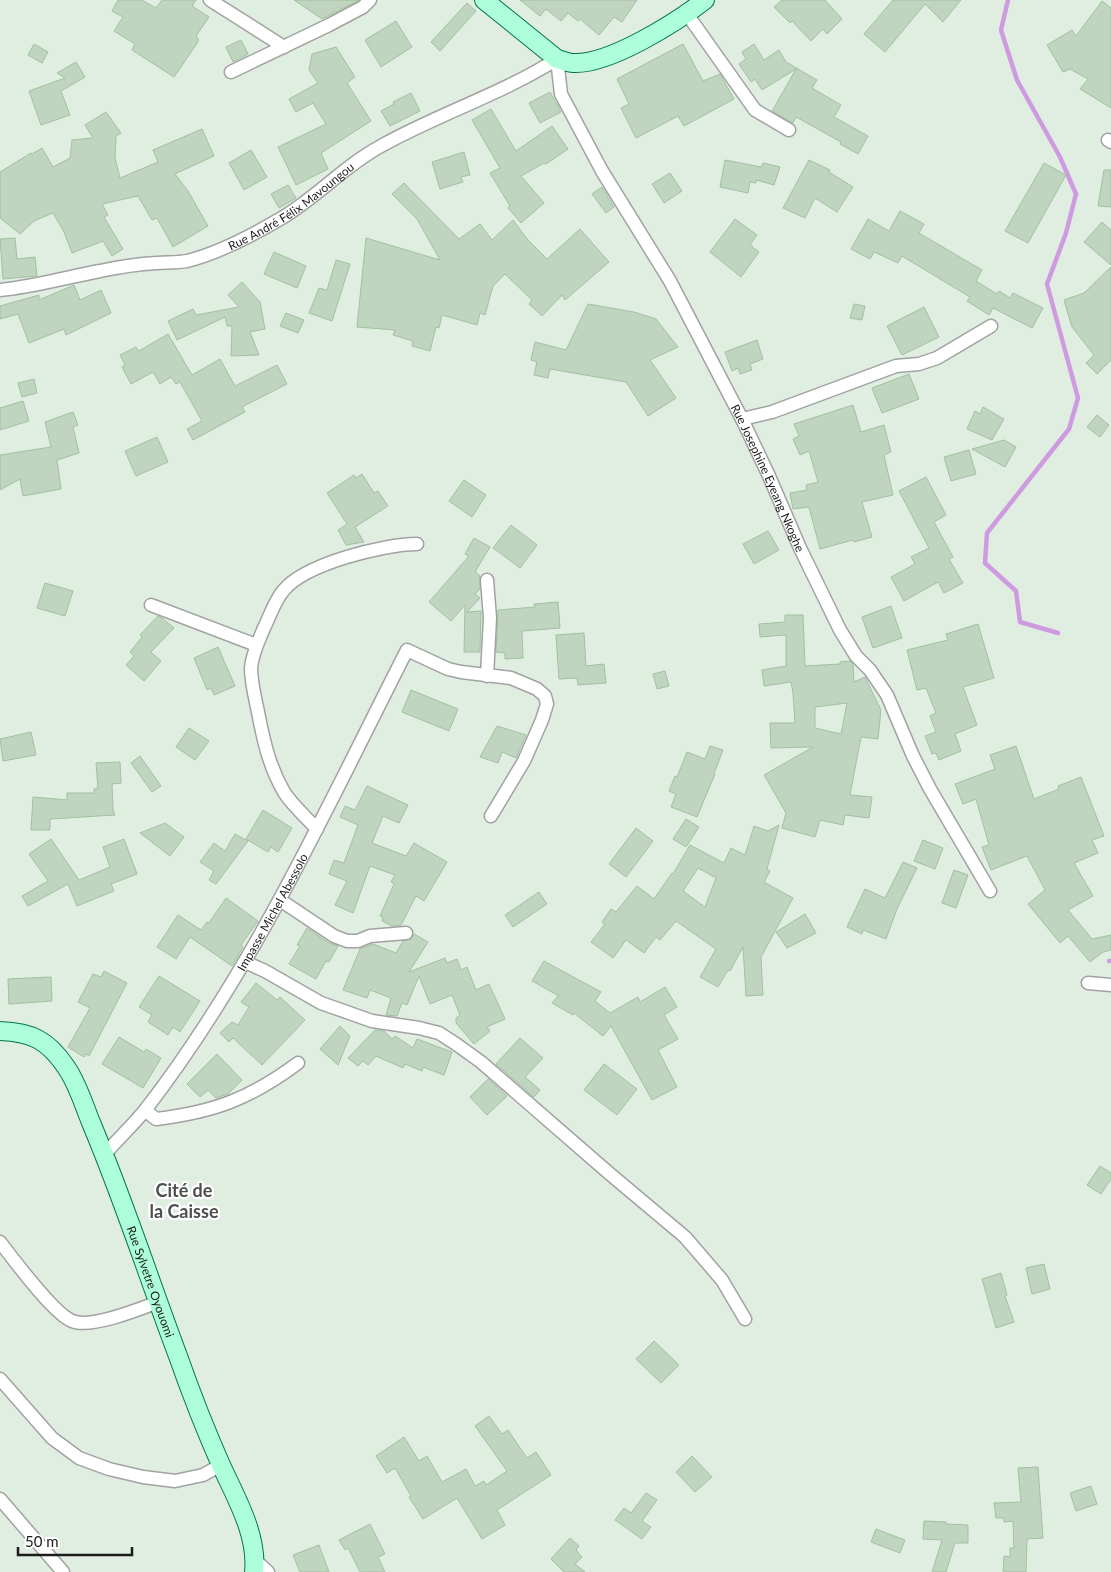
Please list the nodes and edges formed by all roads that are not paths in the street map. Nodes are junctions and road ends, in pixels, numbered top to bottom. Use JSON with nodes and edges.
{"nodes":[{"id":1,"x":210,"y":0,"type":"edge"},
{"id":2,"x":370,"y":0,"type":"edge"},
{"id":3,"x":484,"y":0,"type":"edge"},
{"id":4,"x":705,"y":0,"type":"edge"},
{"id":5,"x":687,"y":14,"type":"junction"},
{"id":6,"x":284,"y":47,"type":"junction"},
{"id":7,"x":558,"y":59,"type":"junction"},
{"id":8,"x":231,"y":72,"type":"dead end"},
{"id":9,"x":789,"y":130,"type":"dead end"},
{"id":10,"x":0,"y":290,"type":"edge"},
{"id":11,"x":991,"y":326,"type":"dead end"},
{"id":12,"x":742,"y":419,"type":"junction"},
{"id":13,"x":417,"y":544,"type":"dead end"},
{"id":14,"x":487,"y":580,"type":"dead end"},
{"id":15,"x":151,"y":605,"type":"dead end"},
{"id":16,"x":256,"y":645,"type":"junction"},
{"id":17,"x":487,"y":676,"type":"junction"},
{"id":18,"x":491,"y":816,"type":"dead end"},
{"id":19,"x":317,"y":829,"type":"junction"},
{"id":20,"x":990,"y":891,"type":"dead end"},
{"id":21,"x":280,"y":900,"type":"junction"},
{"id":22,"x":406,"y":933,"type":"dead end"},
{"id":23,"x":245,"y":962,"type":"junction"},
{"id":24,"x":1088,"y":983,"type":"dead end"},
{"id":25,"x":1111,"y":985,"type":"edge"},
{"id":26,"x":0,"y":1031,"type":"edge"},
{"id":27,"x":298,"y":1063,"type":"dead end"},
{"id":28,"x":145,"y":1110,"type":"junction"},
{"id":29,"x":105,"y":1154,"type":"junction"},
{"id":30,"x":0,"y":1242,"type":"edge"},
{"id":31,"x":158,"y":1302,"type":"junction"},
{"id":32,"x":746,"y":1319,"type":"dead end"},
{"id":33,"x":0,"y":1379,"type":"edge"},
{"id":34,"x":221,"y":1465,"type":"junction"},
{"id":35,"x":0,"y":1499,"type":"edge"},
{"id":36,"x":259,"y":1568,"type":"edge"},
{"id":37,"x":64,"y":1572,"type":"edge"}],
"edges":[{"from":1,"to":6,"type":"street"},
{"from":2,"to":6,"type":"street"},
{"from":3,"to":7,"type":"street"},
{"from":4,"to":5,"type":"street"},
{"from":5,"to":7,"type":"street"},
{"from":5,"to":9,"type":"street"},
{"from":6,"to":8,"type":"street"},
{"from":7,"to":10,"type":"street","name":"Rue André Félix Mavoungou"},
{"from":7,"to":12,"type":"street","name":"Rue Josephine Eyeang Nkoghe"},
{"from":11,"to":12,"type":"street"},
{"from":12,"to":20,"type":"street","name":"Rue Josephine Eyeang Nkoghe"},
{"from":13,"to":16,"type":"street"},
{"from":14,"to":17,"type":"street"},
{"from":15,"to":16,"type":"street"},
{"from":16,"to":19,"type":"street"},
{"from":17,"to":18,"type":"street"},
{"from":17,"to":19,"type":"street","name":"Impasse Michel Abessolo"},
{"from":19,"to":21,"type":"street","name":"Impasse Michel Abessolo"},
{"from":21,"to":22,"type":"street"},
{"from":21,"to":23,"type":"street","name":"Impasse Michel Abessolo"},
{"from":23,"to":28,"type":"street","name":"Impasse Michel Abessolo"},
{"from":23,"to":32,"type":"street"},
{"from":24,"to":25,"type":"street"},
{"from":26,"to":29,"type":"street","name":"Rue Sylvetre Oyouomi"},
{"from":27,"to":28,"type":"street"},
{"from":28,"to":29,"type":"street","name":"Impasse Michel Abessolo"},
{"from":29,"to":31,"type":"street","name":"Rue Sylvetre Oyouomi"},
{"from":30,"to":31,"type":"street"},
{"from":31,"to":34,"type":"street","name":"Rue Sylvetre Oyouomi"},
{"from":33,"to":34,"type":"street"},
{"from":34,"to":36,"type":"street","name":"Rue Sylvetre Oyouomi"},
{"from":35,"to":37,"type":"street"}]}
